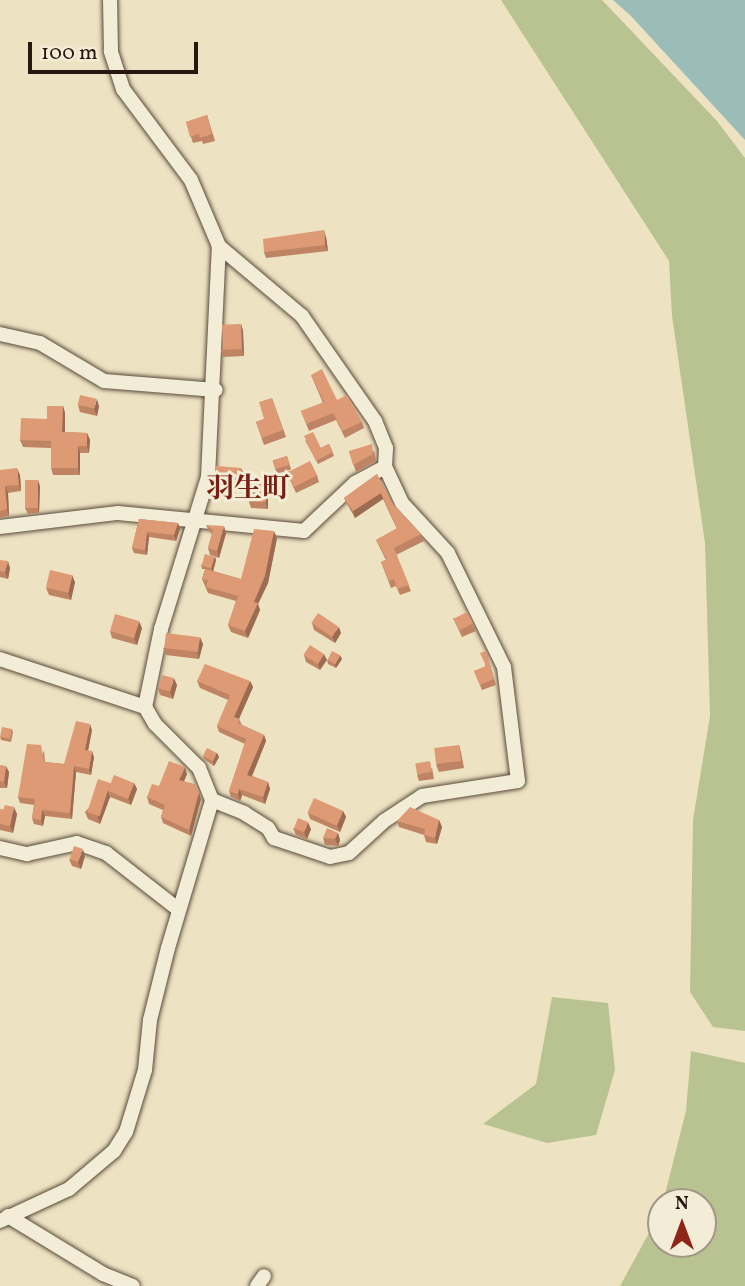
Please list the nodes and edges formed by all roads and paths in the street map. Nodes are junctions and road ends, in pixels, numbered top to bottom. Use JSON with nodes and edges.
{"nodes":[{"id":1,"x":110,"y":0,"type":"edge"},
{"id":2,"x":219,"y":246,"type":"junction"},
{"id":3,"x":0,"y":334,"type":"edge"},
{"id":4,"x":216,"y":390,"type":"junction"},
{"id":5,"x":385,"y":467,"type":"junction"},
{"id":6,"x":195,"y":519,"type":"junction"},
{"id":7,"x":0,"y":527,"type":"edge"},
{"id":8,"x":0,"y":659,"type":"edge"},
{"id":9,"x":145,"y":707,"type":"junction"},
{"id":10,"x":212,"y":800,"type":"junction"},
{"id":11,"x":0,"y":848,"type":"edge"},
{"id":12,"x":178,"y":909,"type":"junction"},
{"id":13,"x":4,"y":1218,"type":"edge"},
{"id":14,"x":133,"y":1286,"type":"edge"}],
"edges":[{"from":1,"to":2,"type":"street"},
{"from":2,"to":4,"type":"street"},
{"from":2,"to":5,"type":"street"},
{"from":3,"to":4,"type":"street"},
{"from":4,"to":6,"type":"street"},
{"from":5,"to":6,"type":"street"},
{"from":5,"to":10,"type":"street"},
{"from":6,"to":7,"type":"street"},
{"from":6,"to":9,"type":"street"},
{"from":8,"to":9,"type":"street"},
{"from":9,"to":10,"type":"street"},
{"from":10,"to":12,"type":"street"},
{"from":11,"to":12,"type":"street"},
{"from":12,"to":13,"type":"street"},
{"from":13,"to":14,"type":"street"}]}
